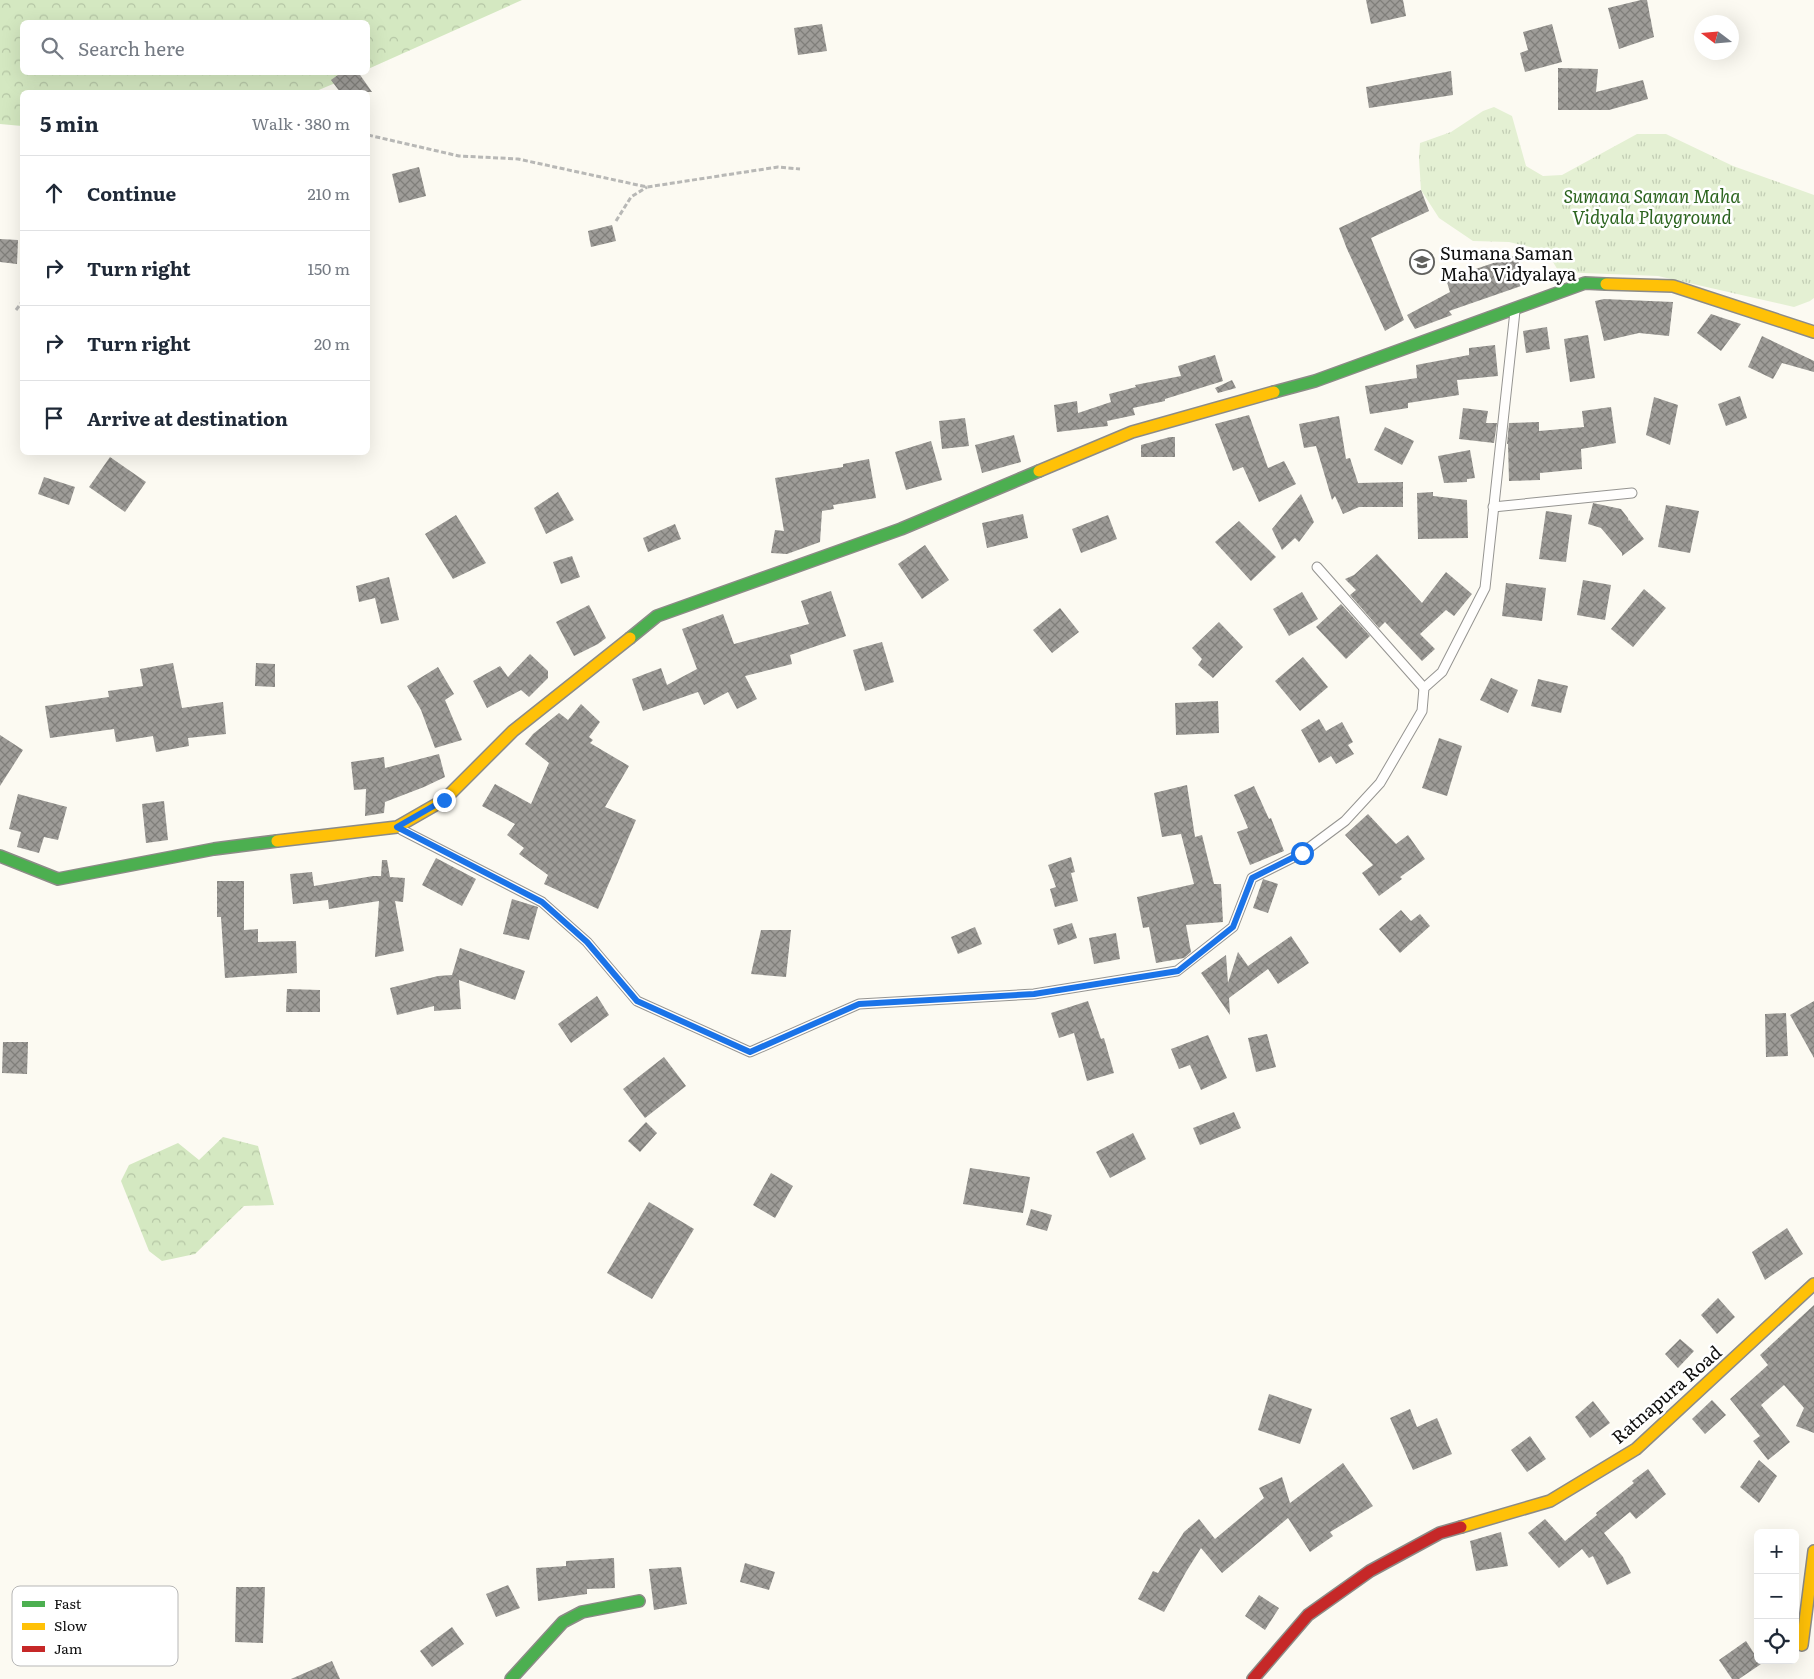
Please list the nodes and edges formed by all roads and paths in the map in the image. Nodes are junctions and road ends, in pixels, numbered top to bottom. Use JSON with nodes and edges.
{"nodes":[{"id":1,"x":370,"y":135,"type":"edge"},
{"id":2,"x":800,"y":169,"type":"dead end"},
{"id":3,"x":648,"y":187,"type":"junction"},
{"id":4,"x":616,"y":221,"type":"dead end"},
{"id":5,"x":20,"y":305,"type":"edge"},
{"id":6,"x":1516,"y":308,"type":"junction"},
{"id":7,"x":16,"y":310,"type":"dead end"},
{"id":8,"x":1814,"y":332,"type":"edge"},
{"id":9,"x":1632,"y":493,"type":"dead end"},
{"id":10,"x":1493,"y":507,"type":"junction"},
{"id":11,"x":1317,"y":567,"type":"dead end"},
{"id":12,"x":1424,"y":688,"type":"junction"},
{"id":13,"x":397,"y":827,"type":"junction"},
{"id":14,"x":0,"y":856,"type":"edge"},
{"id":15,"x":1814,"y":1284,"type":"edge"},
{"id":16,"x":1814,"y":1552,"type":"edge"},
{"id":17,"x":639,"y":1601,"type":"dead end"},
{"id":18,"x":1802,"y":1645,"type":"dead end"},
{"id":19,"x":511,"y":1679,"type":"edge"},
{"id":20,"x":1253,"y":1679,"type":"edge"}],
"edges":[{"from":1,"to":3,"type":"path"},
{"from":2,"to":3,"type":"path"},
{"from":3,"to":4,"type":"path"},
{"from":5,"to":7,"type":"path"},
{"from":6,"to":8,"type":"main road"},
{"from":6,"to":10,"type":"lane"},
{"from":6,"to":13,"type":"main road"},
{"from":9,"to":10,"type":"lane"},
{"from":10,"to":12,"type":"lane"},
{"from":11,"to":12,"type":"lane"},
{"from":12,"to":13,"type":"lane"},
{"from":13,"to":14,"type":"main road"},
{"from":15,"to":20,"type":"main road","name":"Ratnapura Road"},
{"from":16,"to":18,"type":"main road"},
{"from":17,"to":19,"type":"main road"}]}
